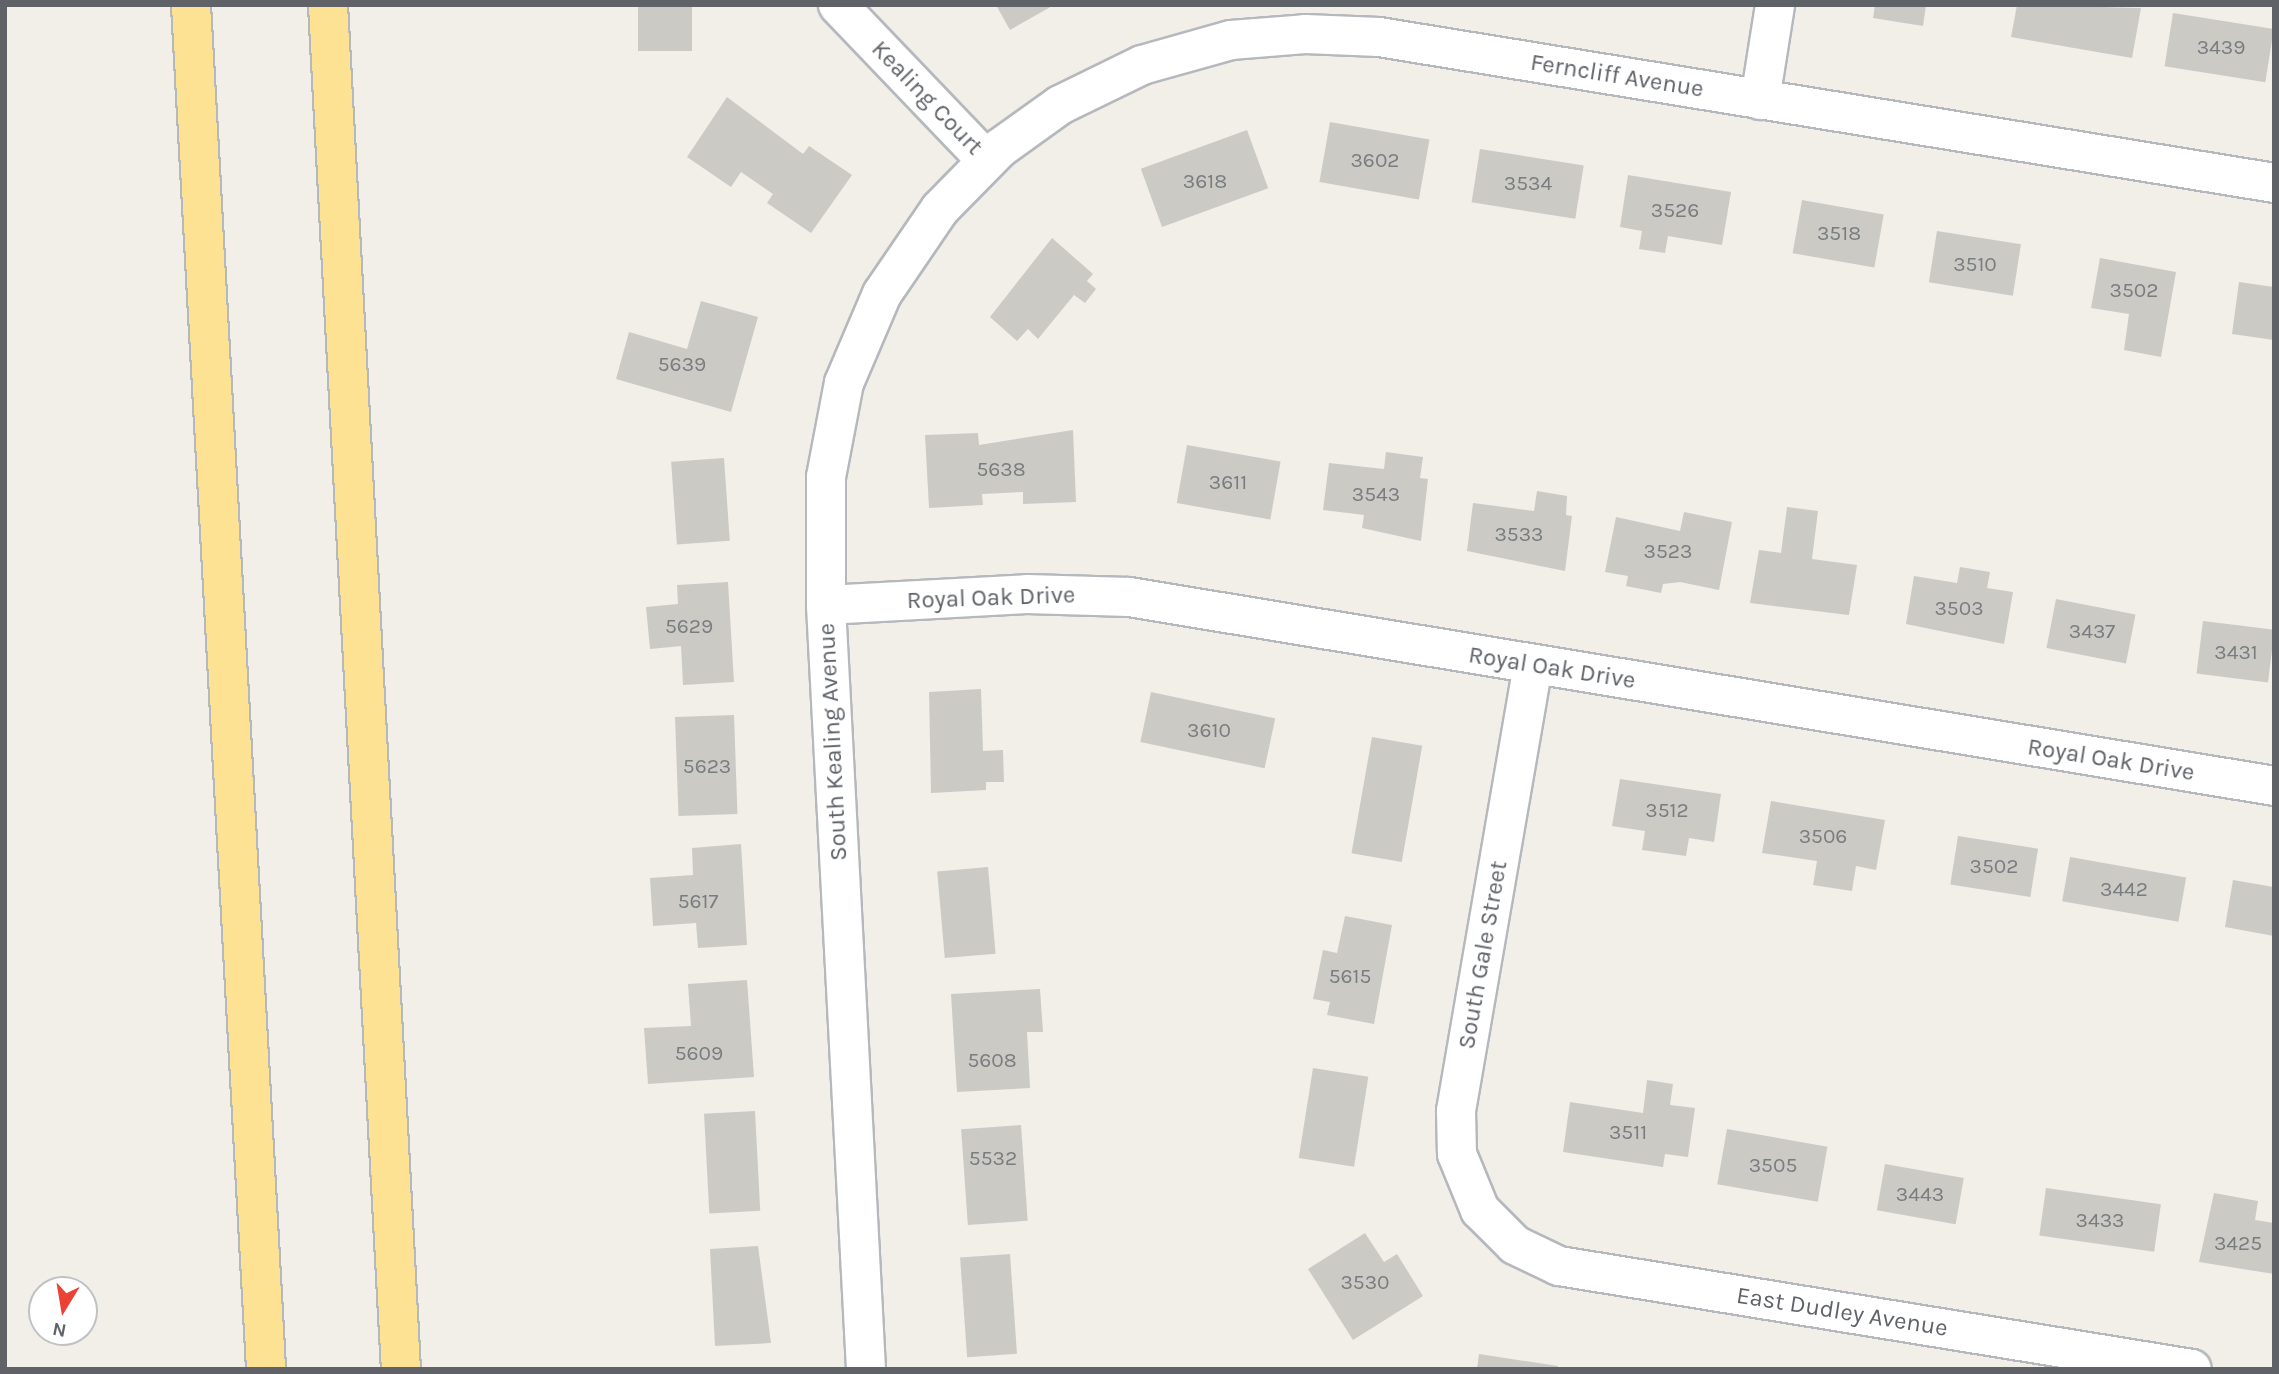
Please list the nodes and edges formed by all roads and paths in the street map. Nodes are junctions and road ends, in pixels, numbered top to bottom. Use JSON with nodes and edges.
{"nodes":[{"id":1,"x":191,"y":5,"type":"edge"},
{"id":2,"x":328,"y":5,"type":"edge"},
{"id":3,"x":838,"y":5,"type":"edge"},
{"id":4,"x":1775,"y":5,"type":"edge"},
{"id":5,"x":1760,"y":100,"type":"junction"},
{"id":6,"x":986,"y":160,"type":"junction"},
{"id":7,"x":2274,"y":183,"type":"edge"},
{"id":8,"x":826,"y":605,"type":"junction"},
{"id":9,"x":1533,"y":665,"type":"junction"},
{"id":10,"x":2274,"y":786,"type":"edge"},
{"id":11,"x":1502,"y":1233,"type":"joint"},
{"id":12,"x":265,"y":1369,"type":"edge"},
{"id":13,"x":401,"y":1369,"type":"edge"},
{"id":14,"x":866,"y":1369,"type":"edge"},
{"id":15,"x":2192,"y":1369,"type":"edge"}],
"edges":[{"from":1,"to":12,"type":"highway"},
{"from":2,"to":13,"type":"highway"},
{"from":3,"to":6,"type":"street","name":"Kealing Court"},
{"from":4,"to":5,"type":"street"},
{"from":5,"to":6,"type":"street","name":"Ferncliff Avenue"},
{"from":5,"to":7,"type":"street","name":"Ferncliff Avenue"},
{"from":6,"to":8,"type":"street","name":"South Kealing Avenue"},
{"from":8,"to":9,"type":"street","name":"Royal Oak Drive"},
{"from":8,"to":14,"type":"street","name":"South Kealing Avenue"},
{"from":9,"to":10,"type":"street","name":"Royal Oak Drive"},
{"from":9,"to":11,"type":"street","name":"South Gale Street"},
{"from":11,"to":15,"type":"street","name":"East Dudley Avenue"}]}
